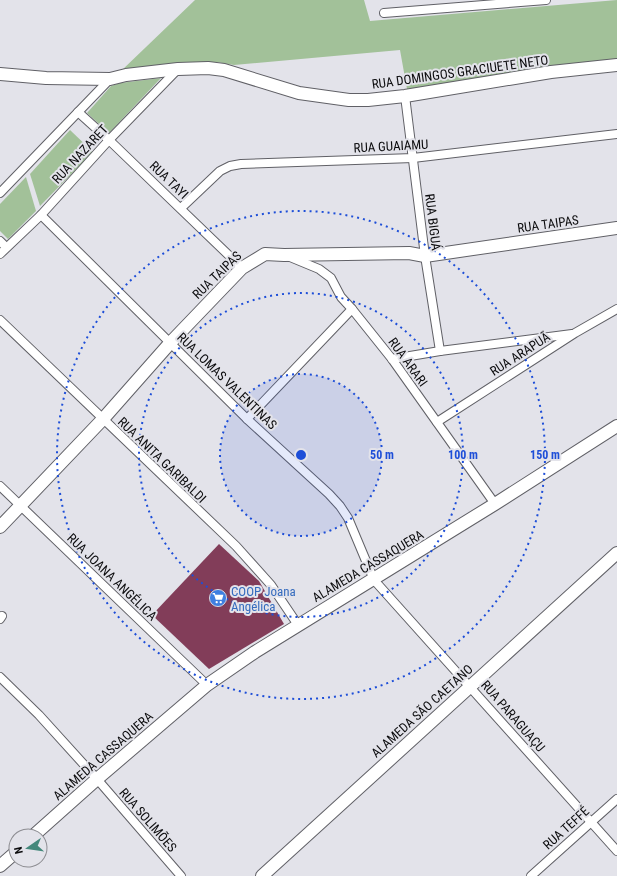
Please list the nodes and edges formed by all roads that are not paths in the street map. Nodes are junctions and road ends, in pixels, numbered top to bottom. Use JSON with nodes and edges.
{"nodes":[{"id":1,"x":546,"y":0,"type":"edge"},
{"id":2,"x":384,"y":13,"type":"dead end"},
{"id":3,"x":617,"y":65,"type":"edge"},
{"id":4,"x":178,"y":69,"type":"junction"},
{"id":5,"x":0,"y":74,"type":"edge"},
{"id":6,"x":110,"y":79,"type":"junction"},
{"id":7,"x":405,"y":96,"type":"junction"},
{"id":8,"x":78,"y":112,"type":"junction"},
{"id":9,"x":617,"y":134,"type":"edge"},
{"id":10,"x":109,"y":140,"type":"junction"},
{"id":11,"x":412,"y":158,"type":"junction"},
{"id":12,"x":0,"y":193,"type":"edge"},
{"id":13,"x":181,"y":208,"type":"junction"},
{"id":14,"x":40,"y":215,"type":"junction"},
{"id":15,"x":615,"y":231,"type":"edge"},
{"id":16,"x":3,"y":244,"type":"edge"},
{"id":17,"x":0,"y":254,"type":"edge"},
{"id":18,"x":284,"y":255,"type":"junction"},
{"id":19,"x":425,"y":256,"type":"junction"},
{"id":20,"x":242,"y":268,"type":"junction"},
{"id":21,"x":352,"y":309,"type":"junction"},
{"id":22,"x":617,"y":309,"type":"edge"},
{"id":23,"x":0,"y":320,"type":"edge"},
{"id":24,"x":575,"y":333,"type":"junction"},
{"id":25,"x":170,"y":342,"type":"junction"},
{"id":26,"x":440,"y":351,"type":"junction"},
{"id":27,"x":392,"y":358,"type":"junction"},
{"id":28,"x":247,"y":419,"type":"junction"},
{"id":29,"x":103,"y":420,"type":"junction"},
{"id":30,"x":437,"y":422,"type":"junction"},
{"id":31,"x":617,"y":426,"type":"edge"},
{"id":32,"x":0,"y":486,"type":"edge"},
{"id":33,"x":495,"y":504,"type":"junction"},
{"id":34,"x":21,"y":506,"type":"junction"},
{"id":35,"x":0,"y":527,"type":"edge"},
{"id":36,"x":617,"y":553,"type":"edge"},
{"id":37,"x":617,"y":557,"type":"edge"},
{"id":38,"x":601,"y":568,"type":"junction"},
{"id":39,"x":374,"y":580,"type":"junction"},
{"id":40,"x":298,"y":625,"type":"junction"},
{"id":41,"x":0,"y":677,"type":"edge"},
{"id":42,"x":207,"y":685,"type":"junction"},
{"id":43,"x":470,"y":686,"type":"junction"},
{"id":44,"x":97,"y":779,"type":"junction"},
{"id":45,"x":617,"y":799,"type":"edge"},
{"id":46,"x":591,"y":822,"type":"junction"},
{"id":47,"x":42,"y":828,"type":"edge"},
{"id":48,"x":617,"y":851,"type":"edge"},
{"id":49,"x":8,"y":859,"type":"edge"},
{"id":50,"x":0,"y":866,"type":"edge"},
{"id":51,"x":181,"y":876,"type":"edge"},
{"id":52,"x":262,"y":876,"type":"edge"},
{"id":53,"x":531,"y":876,"type":"edge"}],
"edges":[{"from":1,"to":2,"type":"street"},
{"from":3,"to":7,"type":"street","name":"RUA DOMINGOS GRACIUETE NETO"},
{"from":4,"to":6,"type":"street","name":"RUA DOMINGOS GRACIUETE NETO"},
{"from":4,"to":7,"type":"street","name":"RUA DOMINGOS GRACIUETE NETO"},
{"from":4,"to":10,"type":"street","name":"RUA NAZARET"},
{"from":5,"to":6,"type":"street","name":"RUA DOMINGOS GRACIUETE NETO"},
{"from":6,"to":8,"type":"street"},
{"from":7,"to":11,"type":"street","name":"RUA BIGUÁ"},
{"from":8,"to":10,"type":"street","name":"RUA TAYI"},
{"from":8,"to":12,"type":"street"},
{"from":9,"to":11,"type":"street","name":"RUA GUAIAMU"},
{"from":10,"to":13,"type":"street","name":"RUA TAYI"},
{"from":10,"to":14,"type":"street","name":"RUA NAZARET"},
{"from":11,"to":13,"type":"street","name":"RUA GUAIAMU"},
{"from":11,"to":19,"type":"street","name":"RUA BIGUÁ"},
{"from":13,"to":20,"type":"street","name":"RUA TAYI"},
{"from":14,"to":16,"type":"street","name":"RUA NAZARET"},
{"from":14,"to":25,"type":"street","name":"RUA LOMAS VALENTINAS"},
{"from":15,"to":19,"type":"street","name":"RUA TAIPAS"},
{"from":16,"to":17,"type":"street","name":"RUA NAZARET"},
{"from":18,"to":19,"type":"street","name":"RUA TAIPAS"},
{"from":18,"to":20,"type":"street","name":"RUA TAIPAS"},
{"from":18,"to":21,"type":"street","name":"RUA ARARI"},
{"from":19,"to":26,"type":"street","name":"RUA BIGUÁ"},
{"from":20,"to":25,"type":"street","name":"RUA TAIPAS"},
{"from":21,"to":27,"type":"street","name":"RUA ARARI"},
{"from":21,"to":28,"type":"street"},
{"from":22,"to":24,"type":"street","name":"RUA ARAPUÃ"},
{"from":23,"to":29,"type":"street","name":"RUA ANITA GARIBALDI"},
{"from":24,"to":26,"type":"street"},
{"from":24,"to":30,"type":"street","name":"RUA ARAPUÃ"},
{"from":25,"to":28,"type":"street","name":"RUA LOMAS VALENTINAS"},
{"from":25,"to":29,"type":"street","name":"RUA TAIPAS"},
{"from":26,"to":27,"type":"street"},
{"from":27,"to":30,"type":"street","name":"RUA ARARI"},
{"from":28,"to":39,"type":"street","name":"RUA LOMAS VALENTINAS"},
{"from":29,"to":34,"type":"street","name":"RUA TAIPAS"},
{"from":29,"to":40,"type":"street","name":"RUA ANITA GARIBALDI"},
{"from":30,"to":33,"type":"street","name":"RUA ARARI"},
{"from":31,"to":33,"type":"street","name":"ALAMEDA CASSAQUERA"},
{"from":32,"to":34,"type":"street","name":"RUA JOANA ANGÉLICA"},
{"from":33,"to":39,"type":"street","name":"ALAMEDA CASSAQUERA"},
{"from":34,"to":35,"type":"street","name":"RUA TAIPAS"},
{"from":34,"to":42,"type":"street","name":"RUA JOANA ANGÉLICA"},
{"from":36,"to":38,"type":"street","name":"ALAMEDA SÃO CAETANO"},
{"from":37,"to":38,"type":"street","name":"ALAMEDA SÃO CAETANO"},
{"from":38,"to":43,"type":"street","name":"ALAMEDA SÃO CAETANO"},
{"from":39,"to":40,"type":"street","name":"ALAMEDA CASSAQUERA"},
{"from":39,"to":43,"type":"street","name":"RUA PARAGUAÇU"},
{"from":40,"to":42,"type":"street","name":"ALAMEDA CASSAQUERA"},
{"from":41,"to":44,"type":"street","name":"RUA SOLIMÕES"},
{"from":42,"to":44,"type":"street","name":"ALAMEDA CASSAQUERA"},
{"from":43,"to":46,"type":"street","name":"RUA PARAGUAÇU"},
{"from":43,"to":52,"type":"street","name":"ALAMEDA SÃO CAETANO"},
{"from":44,"to":47,"type":"street","name":"ALAMEDA CASSAQUERA"},
{"from":44,"to":51,"type":"street","name":"RUA SOLIMÕES"},
{"from":45,"to":46,"type":"street","name":"RUA TEFFÉ"},
{"from":46,"to":48,"type":"street","name":"RUA PARAGUAÇU"},
{"from":46,"to":53,"type":"street","name":"RUA TEFFÉ"},
{"from":49,"to":50,"type":"street"}]}
